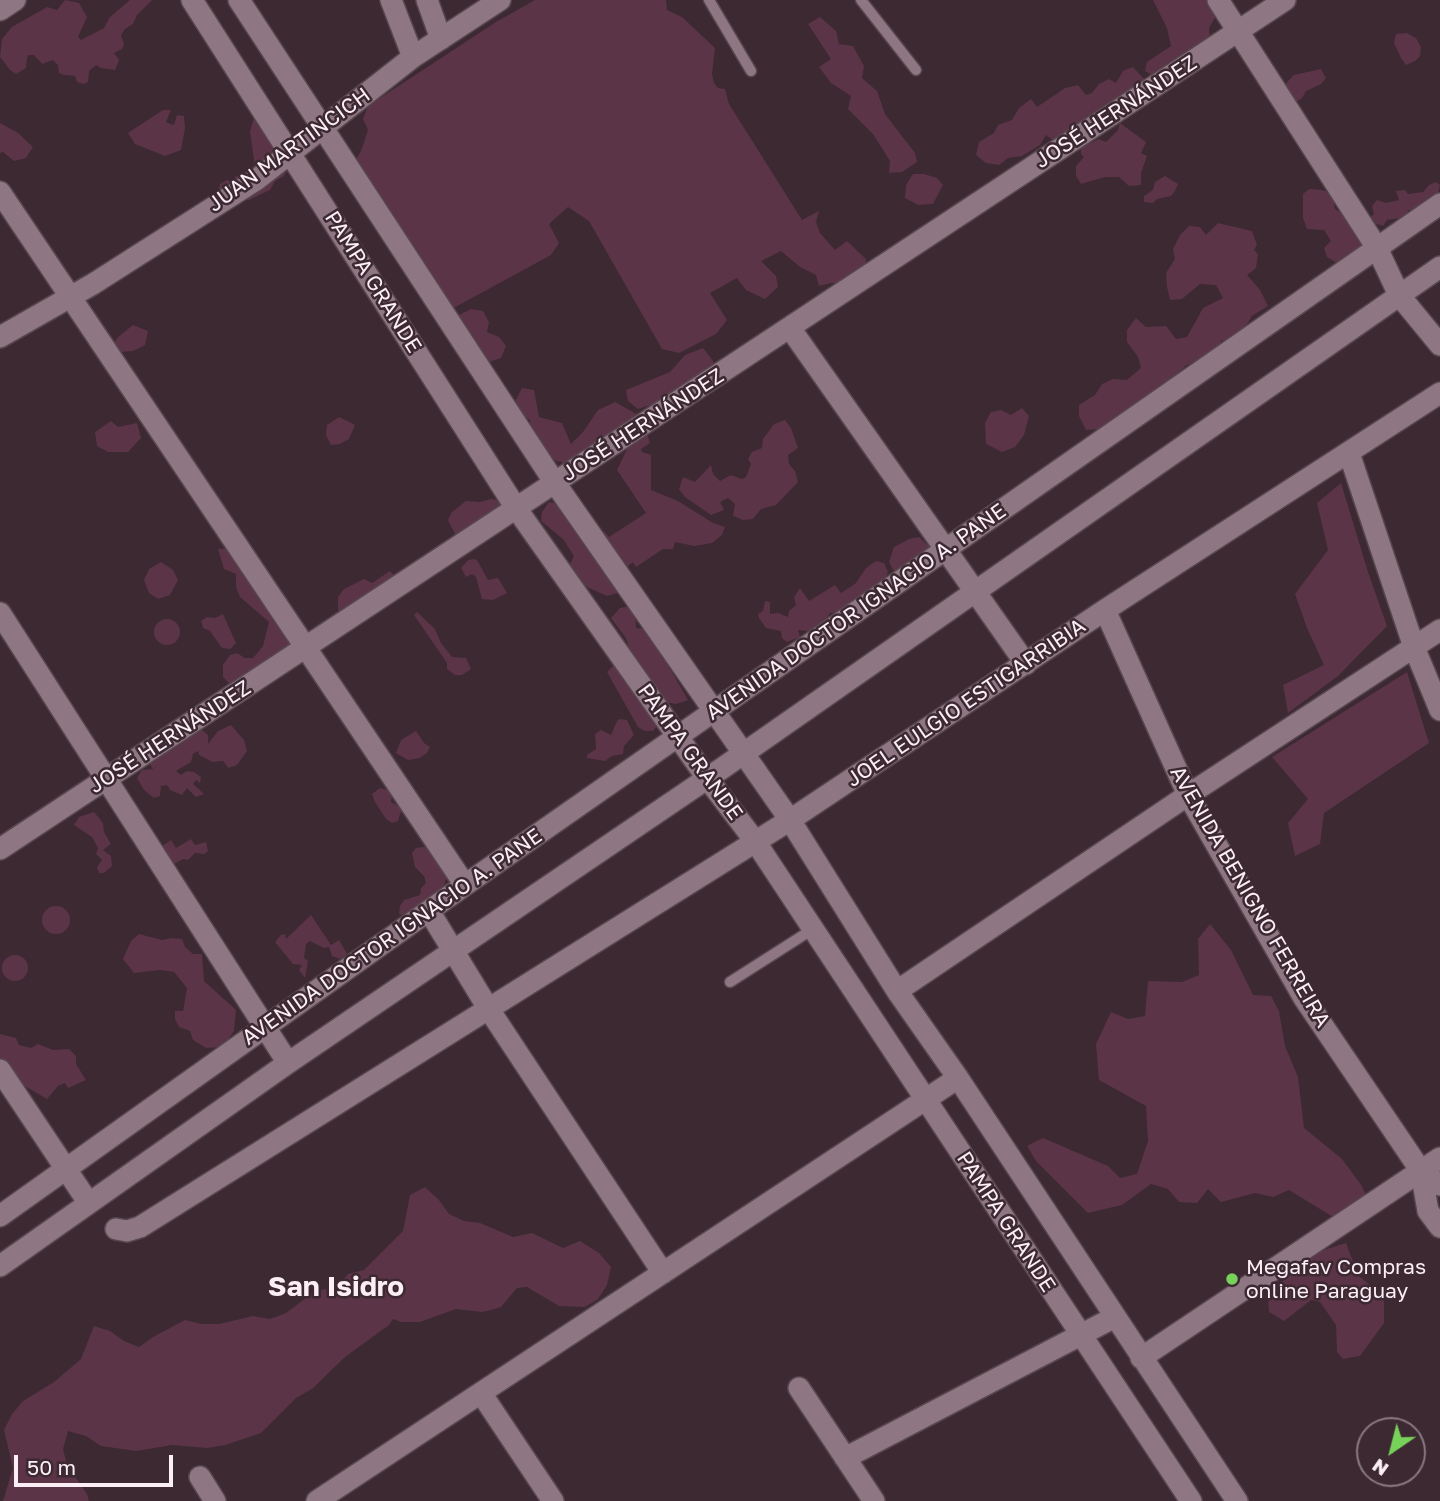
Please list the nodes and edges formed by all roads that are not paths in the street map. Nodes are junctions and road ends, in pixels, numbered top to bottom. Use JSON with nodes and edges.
{"nodes":[{"id":1,"x":15,"y":0,"type":"edge"},
{"id":2,"x":192,"y":0,"type":"edge"},
{"id":3,"x":239,"y":0,"type":"edge"},
{"id":4,"x":391,"y":0,"type":"edge"},
{"id":5,"x":426,"y":0,"type":"edge"},
{"id":6,"x":500,"y":0,"type":"edge"},
{"id":7,"x":709,"y":0,"type":"edge"},
{"id":8,"x":861,"y":0,"type":"edge"},
{"id":9,"x":1218,"y":0,"type":"edge"},
{"id":10,"x":1285,"y":0,"type":"edge"},
{"id":11,"x":0,"y":10,"type":"edge"},
{"id":12,"x":1238,"y":31,"type":"junction"},
{"id":13,"x":441,"y":39,"type":"junction"},
{"id":14,"x":413,"y":57,"type":"junction"},
{"id":15,"x":916,"y":70,"type":"dead end"},
{"id":16,"x":751,"y":71,"type":"dead end"},
{"id":17,"x":322,"y":127,"type":"junction"},
{"id":18,"x":292,"y":153,"type":"junction"},
{"id":19,"x":0,"y":192,"type":"edge"},
{"id":20,"x":1440,"y":204,"type":"edge"},
{"id":21,"x":1377,"y":248,"type":"junction"},
{"id":22,"x":1440,"y":267,"type":"edge"},
{"id":23,"x":1399,"y":295,"type":"junction"},
{"id":24,"x":70,"y":297,"type":"junction"},
{"id":25,"x":790,"y":328,"type":"junction"},
{"id":26,"x":0,"y":337,"type":"edge"},
{"id":27,"x":1440,"y":345,"type":"edge"},
{"id":28,"x":1440,"y":393,"type":"edge"},
{"id":29,"x":1349,"y":453,"type":"junction"},
{"id":30,"x":555,"y":483,"type":"junction"},
{"id":31,"x":516,"y":508,"type":"junction"},
{"id":32,"x":944,"y":550,"type":"junction"},
{"id":33,"x":974,"y":592,"type":"junction"},
{"id":34,"x":1105,"y":610,"type":"junction"},
{"id":35,"x":0,"y":613,"type":"edge"},
{"id":36,"x":1440,"y":630,"type":"edge"},
{"id":37,"x":305,"y":647,"type":"junction"},
{"id":38,"x":1414,"y":647,"type":"junction"},
{"id":39,"x":1026,"y":664,"type":"junction"},
{"id":40,"x":1440,"y":710,"type":"edge"},
{"id":41,"x":713,"y":712,"type":"junction"},
{"id":42,"x":678,"y":736,"type":"junction"},
{"id":43,"x":743,"y":754,"type":"junction"},
{"id":44,"x":708,"y":778,"type":"junction"},
{"id":45,"x":106,"y":779,"type":"junction"},
{"id":46,"x":1188,"y":795,"type":"junction"},
{"id":47,"x":790,"y":820,"type":"junction"},
{"id":48,"x":755,"y":841,"type":"junction"},
{"id":49,"x":0,"y":849,"type":"edge"},
{"id":50,"x":465,"y":885,"type":"junction"},
{"id":51,"x":429,"y":911,"type":"junction"},
{"id":52,"x":813,"y":929,"type":"junction"},
{"id":53,"x":453,"y":951,"type":"junction"},
{"id":54,"x":730,"y":982,"type":"dead end"},
{"id":55,"x":897,"y":991,"type":"junction"},
{"id":56,"x":488,"y":1008,"type":"junction"},
{"id":57,"x":264,"y":1028,"type":"junction"},
{"id":58,"x":288,"y":1063,"type":"junction"},
{"id":59,"x":0,"y":1070,"type":"edge"},
{"id":60,"x":958,"y":1078,"type":"junction"},
{"id":61,"x":926,"y":1099,"type":"junction"},
{"id":62,"x":1440,"y":1158,"type":"edge"},
{"id":63,"x":66,"y":1169,"type":"junction"},
{"id":64,"x":1421,"y":1171,"type":"junction"},
{"id":65,"x":1440,"y":1185,"type":"edge"},
{"id":66,"x":88,"y":1202,"type":"junction"},
{"id":67,"x":0,"y":1216,"type":"edge"},
{"id":68,"x":1440,"y":1227,"type":"edge"},
{"id":69,"x":116,"y":1229,"type":"dead end"},
{"id":70,"x":0,"y":1266,"type":"edge"},
{"id":71,"x":663,"y":1272,"type":"junction"},
{"id":72,"x":1115,"y":1317,"type":"junction"},
{"id":73,"x":1081,"y":1335,"type":"junction"},
{"id":74,"x":1141,"y":1358,"type":"junction"},
{"id":75,"x":799,"y":1388,"type":"dead end"},
{"id":76,"x":481,"y":1392,"type":"junction"},
{"id":77,"x":845,"y":1458,"type":"junction"},
{"id":78,"x":200,"y":1477,"type":"dead end"},
{"id":79,"x":215,"y":1501,"type":"edge"},
{"id":80,"x":317,"y":1501,"type":"edge"},
{"id":81,"x":553,"y":1501,"type":"edge"},
{"id":82,"x":874,"y":1501,"type":"edge"},
{"id":83,"x":1191,"y":1501,"type":"edge"},
{"id":84,"x":1237,"y":1501,"type":"edge"}],
"edges":[{"from":1,"to":11,"type":"street"},
{"from":2,"to":18,"type":"street","name":"PAMPA GRANDE"},
{"from":3,"to":17,"type":"street","name":"PAMPA GRANDE"},
{"from":4,"to":14,"type":"street"},
{"from":5,"to":13,"type":"street"},
{"from":6,"to":13,"type":"street","name":"JUAN MARTINCICH"},
{"from":7,"to":16,"type":"lane"},
{"from":8,"to":15,"type":"lane"},
{"from":9,"to":12,"type":"street"},
{"from":10,"to":12,"type":"street","name":"JOSÉ HERNÁNDEZ"},
{"from":12,"to":21,"type":"street"},
{"from":12,"to":25,"type":"street","name":"JOSÉ HERNÁNDEZ"},
{"from":13,"to":14,"type":"street","name":"JUAN MARTINCICH"},
{"from":14,"to":17,"type":"street","name":"JUAN MARTINCICH"},
{"from":17,"to":18,"type":"street","name":"JUAN MARTINCICH"},
{"from":17,"to":30,"type":"street","name":"PAMPA GRANDE"},
{"from":18,"to":24,"type":"street","name":"JUAN MARTINCICH"},
{"from":18,"to":31,"type":"street","name":"PAMPA GRANDE"},
{"from":19,"to":24,"type":"street"},
{"from":20,"to":21,"type":"street","name":"AVENIDA DOCTOR IGNACIO A. PANE"},
{"from":21,"to":23,"type":"street"},
{"from":21,"to":32,"type":"street","name":"AVENIDA DOCTOR IGNACIO A. PANE"},
{"from":22,"to":23,"type":"street","name":"AVENIDA DOCTOR IGNACIO A. PANE"},
{"from":23,"to":27,"type":"street"},
{"from":23,"to":33,"type":"street","name":"AVENIDA DOCTOR IGNACIO A. PANE"},
{"from":24,"to":26,"type":"street","name":"JUAN MARTINCICH"},
{"from":24,"to":37,"type":"street"},
{"from":25,"to":30,"type":"street","name":"JOSÉ HERNÁNDEZ"},
{"from":25,"to":32,"type":"street"},
{"from":28,"to":29,"type":"street","name":"JOEL EULGIO ESTIGARRIBIA"},
{"from":29,"to":34,"type":"street","name":"JOEL EULGIO ESTIGARRIBIA"},
{"from":29,"to":38,"type":"street"},
{"from":30,"to":31,"type":"street","name":"JOSÉ HERNÁNDEZ"},
{"from":30,"to":41,"type":"street","name":"PAMPA GRANDE"},
{"from":31,"to":37,"type":"street","name":"JOSÉ HERNÁNDEZ"},
{"from":31,"to":42,"type":"street","name":"PAMPA GRANDE"},
{"from":32,"to":33,"type":"street"},
{"from":32,"to":41,"type":"street","name":"AVENIDA DOCTOR IGNACIO A. PANE"},
{"from":33,"to":39,"type":"street"},
{"from":33,"to":43,"type":"street","name":"AVENIDA DOCTOR IGNACIO A. PANE"},
{"from":34,"to":39,"type":"street","name":"JOEL EULGIO ESTIGARRIBIA"},
{"from":34,"to":46,"type":"street","name":"AVENIDA BENIGNO FERREIRA"},
{"from":35,"to":45,"type":"street"},
{"from":36,"to":38,"type":"street"},
{"from":37,"to":45,"type":"street","name":"JOSÉ HERNÁNDEZ"},
{"from":37,"to":50,"type":"street"},
{"from":38,"to":40,"type":"street"},
{"from":38,"to":46,"type":"street"},
{"from":39,"to":47,"type":"street","name":"JOEL EULGIO ESTIGARRIBIA"},
{"from":41,"to":42,"type":"street","name":"AVENIDA DOCTOR IGNACIO A. PANE"},
{"from":41,"to":43,"type":"street","name":"PAMPA GRANDE"},
{"from":42,"to":44,"type":"street","name":"PAMPA GRANDE"},
{"from":42,"to":50,"type":"street","name":"AVENIDA DOCTOR IGNACIO A. PANE"},
{"from":43,"to":44,"type":"street","name":"AVENIDA DOCTOR IGNACIO A. PANE"},
{"from":43,"to":47,"type":"street","name":"PAMPA GRANDE"},
{"from":44,"to":48,"type":"street","name":"PAMPA GRANDE"},
{"from":44,"to":53,"type":"street","name":"AVENIDA DOCTOR IGNACIO A. PANE"},
{"from":45,"to":49,"type":"street","name":"JOSÉ HERNÁNDEZ"},
{"from":45,"to":57,"type":"street"},
{"from":46,"to":55,"type":"street"},
{"from":46,"to":64,"type":"street","name":"AVENIDA BENIGNO FERREIRA"},
{"from":47,"to":48,"type":"street","name":"JOEL EULGIO ESTIGARRIBIA"},
{"from":47,"to":55,"type":"street","name":"PAMPA GRANDE"},
{"from":48,"to":52,"type":"street","name":"PAMPA GRANDE"},
{"from":48,"to":56,"type":"street","name":"JOEL EULGIO ESTIGARRIBIA"},
{"from":50,"to":51,"type":"street","name":"AVENIDA DOCTOR IGNACIO A. PANE"},
{"from":51,"to":53,"type":"street"},
{"from":51,"to":57,"type":"street","name":"AVENIDA DOCTOR IGNACIO A. PANE"},
{"from":52,"to":54,"type":"lane"},
{"from":52,"to":61,"type":"street","name":"PAMPA GRANDE"},
{"from":53,"to":56,"type":"street"},
{"from":53,"to":58,"type":"street","name":"AVENIDA DOCTOR IGNACIO A. PANE"},
{"from":55,"to":60,"type":"street","name":"PAMPA GRANDE"},
{"from":56,"to":69,"type":"street","name":"JOEL EULGIO ESTIGARRIBIA"},
{"from":56,"to":71,"type":"street"},
{"from":57,"to":58,"type":"street"},
{"from":57,"to":63,"type":"street","name":"AVENIDA DOCTOR IGNACIO A. PANE"},
{"from":58,"to":66,"type":"street","name":"AVENIDA DOCTOR IGNACIO A. PANE"},
{"from":59,"to":63,"type":"street"},
{"from":60,"to":61,"type":"street"},
{"from":60,"to":72,"type":"street","name":"PAMPA GRANDE"},
{"from":61,"to":71,"type":"street"},
{"from":61,"to":73,"type":"street","name":"PAMPA GRANDE"},
{"from":62,"to":64,"type":"street"},
{"from":63,"to":66,"type":"street"},
{"from":63,"to":67,"type":"street","name":"AVENIDA DOCTOR IGNACIO A. PANE"},
{"from":64,"to":65,"type":"street","name":"AVENIDA BENIGNO FERREIRA"},
{"from":64,"to":68,"type":"street","name":"AVENIDA BENIGNO FERREIRA"},
{"from":64,"to":74,"type":"street"},
{"from":66,"to":70,"type":"street","name":"AVENIDA DOCTOR IGNACIO A. PANE"},
{"from":71,"to":76,"type":"street"},
{"from":72,"to":73,"type":"street"},
{"from":72,"to":74,"type":"street","name":"PAMPA GRANDE"},
{"from":73,"to":77,"type":"street"},
{"from":73,"to":83,"type":"street","name":"PAMPA GRANDE"},
{"from":74,"to":84,"type":"street","name":"PAMPA GRANDE"},
{"from":75,"to":77,"type":"street"},
{"from":76,"to":80,"type":"street"},
{"from":76,"to":81,"type":"street"},
{"from":77,"to":82,"type":"street"},
{"from":78,"to":79,"type":"street"}]}
